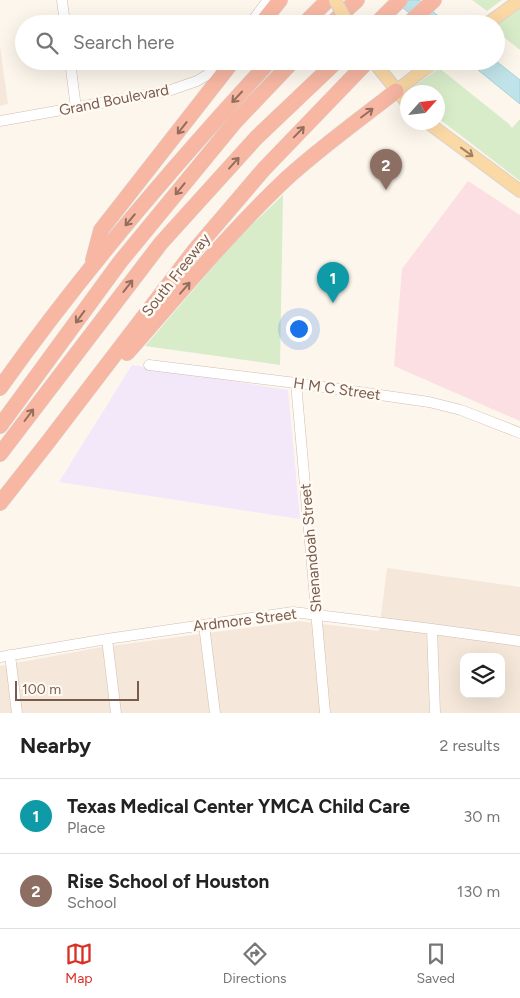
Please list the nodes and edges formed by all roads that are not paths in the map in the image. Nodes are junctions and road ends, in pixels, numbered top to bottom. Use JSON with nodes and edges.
{"nodes":[{"id":1,"x":62,"y":0,"type":"edge"},
{"id":2,"x":268,"y":0,"type":"edge"},
{"id":3,"x":280,"y":0,"type":"edge"},
{"id":4,"x":328,"y":0,"type":"edge"},
{"id":5,"x":335,"y":0,"type":"edge"},
{"id":6,"x":357,"y":0,"type":"edge"},
{"id":7,"x":400,"y":0,"type":"edge"},
{"id":8,"x":434,"y":0,"type":"edge"},
{"id":9,"x":520,"y":0,"type":"edge"},
{"id":10,"x":64,"y":15,"type":"edge"},
{"id":11,"x":257,"y":15,"type":"edge"},
{"id":12,"x":269,"y":15,"type":"edge"},
{"id":13,"x":313,"y":15,"type":"edge"},
{"id":14,"x":341,"y":15,"type":"edge"},
{"id":15,"x":343,"y":15,"type":"edge"},
{"id":16,"x":385,"y":15,"type":"edge"},
{"id":17,"x":418,"y":15,"type":"edge"},
{"id":18,"x":499,"y":15,"type":"edge"},
{"id":19,"x":71,"y":70,"type":"edge"},
{"id":20,"x":212,"y":70,"type":"edge"},
{"id":21,"x":226,"y":70,"type":"edge"},
{"id":22,"x":262,"y":70,"type":"edge"},
{"id":23,"x":284,"y":70,"type":"edge"},
{"id":24,"x":328,"y":70,"type":"edge"},
{"id":25,"x":360,"y":70,"type":"edge"},
{"id":26,"x":380,"y":70,"type":"edge"},
{"id":27,"x":423,"y":70,"type":"edge"},
{"id":28,"x":396,"y":91,"type":"junction"},
{"id":29,"x":400,"y":95,"type":"edge"},
{"id":30,"x":76,"y":108,"type":"junction"},
{"id":31,"x":0,"y":121,"type":"edge"},
{"id":32,"x":439,"y":130,"type":"edge"},
{"id":33,"x":520,"y":191,"type":"edge"},
{"id":34,"x":91,"y":266,"type":"junction"},
{"id":35,"x":149,"y":365,"type":"dead end"},
{"id":36,"x":296,"y":383,"type":"junction"},
{"id":37,"x":0,"y":388,"type":"edge"},
{"id":38,"x":0,"y":426,"type":"edge"},
{"id":39,"x":520,"y":433,"type":"edge"},
{"id":40,"x":48,"y":442,"type":"junction"},
{"id":41,"x":0,"y":454,"type":"edge"},
{"id":42,"x":0,"y":503,"type":"edge"},
{"id":43,"x":316,"y":614,"type":"junction"},
{"id":44,"x":204,"y":625,"type":"junction"},
{"id":45,"x":432,"y":629,"type":"junction"},
{"id":46,"x":107,"y":639,"type":"junction"},
{"id":47,"x":520,"y":641,"type":"edge"},
{"id":48,"x":5,"y":656,"type":"edge"},
{"id":49,"x":17,"y":713,"type":"edge"},
{"id":50,"x":116,"y":713,"type":"edge"},
{"id":51,"x":215,"y":713,"type":"edge"},
{"id":52,"x":325,"y":713,"type":"edge"},
{"id":53,"x":435,"y":713,"type":"edge"}],
"edges":[{"from":1,"to":10,"type":"street"},
{"from":2,"to":11,"type":"street"},
{"from":3,"to":12,"type":"highway"},
{"from":4,"to":13,"type":"highway"},
{"from":5,"to":15,"type":"main road","bridge":true},
{"from":6,"to":14,"type":"highway"},
{"from":7,"to":16,"type":"highway"},
{"from":8,"to":17,"type":"highway"},
{"from":9,"to":18,"type":"main road"},
{"from":19,"to":30,"type":"street"},
{"from":20,"to":30,"type":"street","name":"Grand Boulevard"},
{"from":21,"to":34,"type":"highway","one_way":true},
{"from":22,"to":34,"type":"highway","one_way":true},
{"from":23,"to":38,"type":"highway","one_way":true},
{"from":41,"to":24,"type":"highway","one_way":true},
{"from":40,"to":25,"type":"highway","name":"South Freeway","one_way":true},
{"from":26,"to":28,"type":"main road"},
{"from":27,"to":28,"type":"main road"},
{"from":28,"to":29,"type":"main road"},
{"from":40,"to":28,"type":"highway","one_way":true},
{"from":30,"to":31,"type":"street","name":"Grand Boulevard"},
{"from":32,"to":33,"type":"main road","one_way":true},
{"from":34,"to":37,"type":"highway"},
{"from":35,"to":36,"type":"street","name":"H M C Street"},
{"from":36,"to":39,"type":"street","name":"H M C Street"},
{"from":36,"to":43,"type":"street","name":"Shenandoah Street"},
{"from":40,"to":42,"type":"highway","name":"South Freeway"},
{"from":43,"to":44,"type":"street","name":"Ardmore Street"},
{"from":43,"to":45,"type":"street","name":"Ardmore Street"},
{"from":43,"to":52,"type":"street","name":"Shenandoah Street"},
{"from":44,"to":46,"type":"street","name":"Ardmore Street"},
{"from":44,"to":51,"type":"street"},
{"from":45,"to":47,"type":"street","name":"Ardmore Street"},
{"from":45,"to":53,"type":"street"},
{"from":46,"to":48,"type":"street","name":"Ardmore Street"},
{"from":46,"to":50,"type":"street"},
{"from":48,"to":49,"type":"street"}]}
